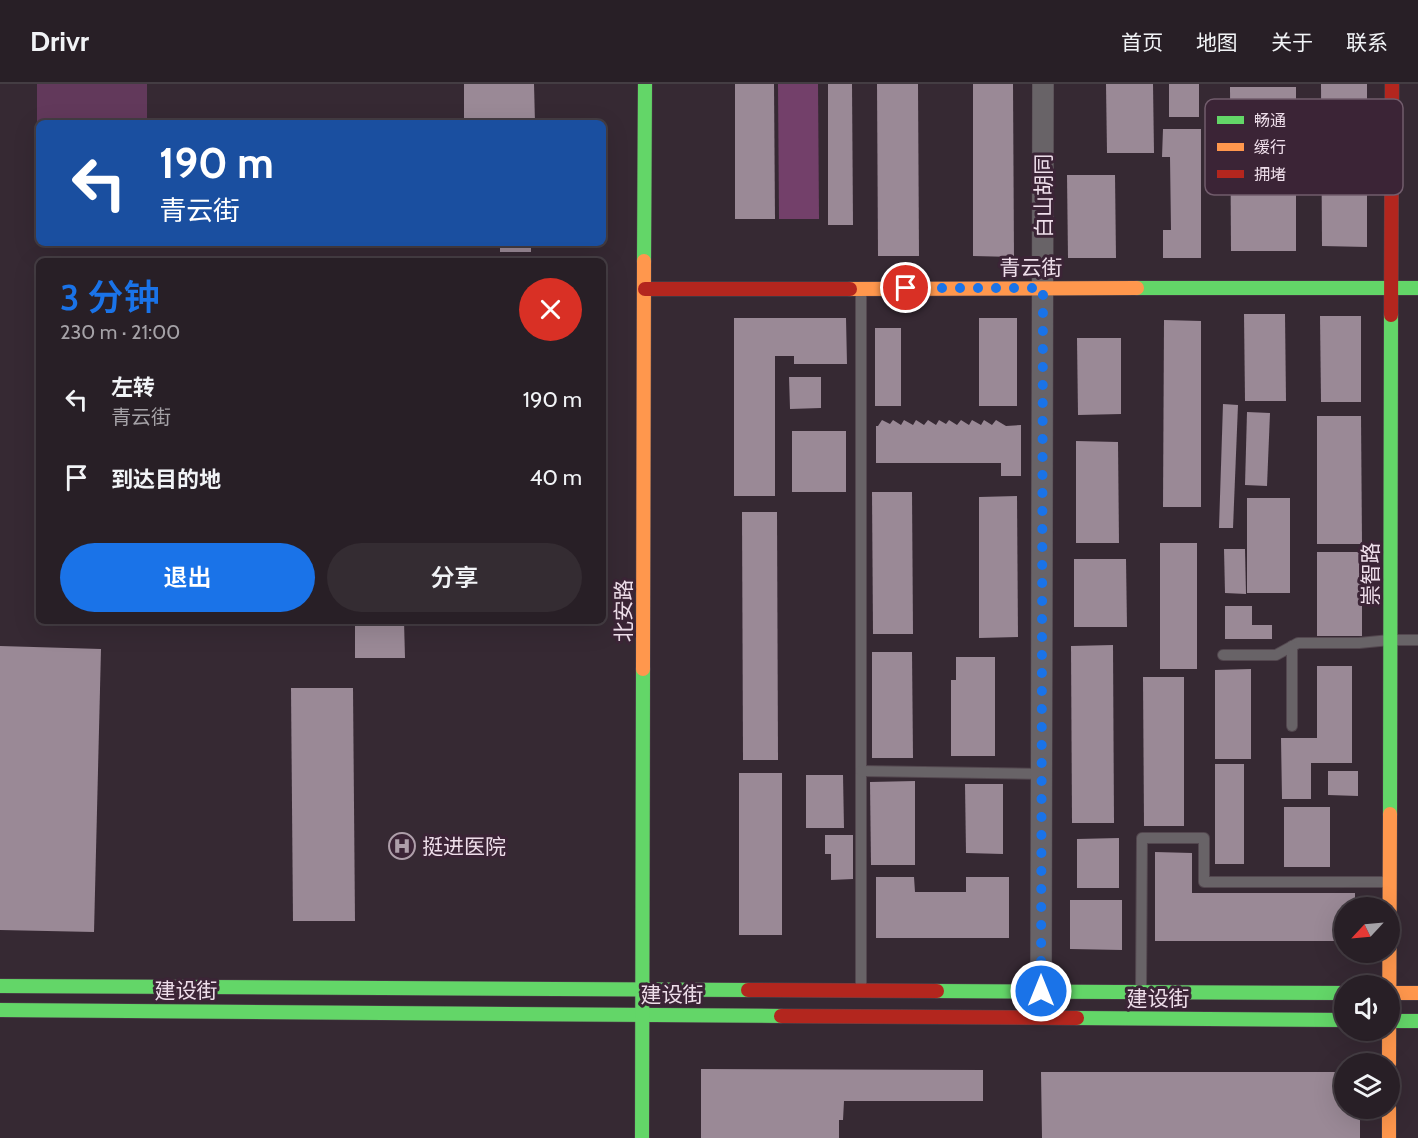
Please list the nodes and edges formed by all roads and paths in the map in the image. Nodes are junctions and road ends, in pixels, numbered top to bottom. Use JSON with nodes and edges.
{"nodes":[{"id":1,"x":645,"y":84,"type":"edge"},
{"id":2,"x":1043,"y":84,"type":"edge"},
{"id":3,"x":1392,"y":84,"type":"edge"},
{"id":4,"x":1392,"y":99,"type":"edge"},
{"id":5,"x":1391,"y":195,"type":"edge"},
{"id":6,"x":861,"y":288,"type":"junction"},
{"id":7,"x":1043,"y":288,"type":"junction"},
{"id":8,"x":1391,"y":288,"type":"junction"},
{"id":9,"x":1418,"y":288,"type":"edge"},
{"id":10,"x":645,"y":289,"type":"junction"},
{"id":11,"x":1390,"y":640,"type":"junction"},
{"id":12,"x":1418,"y":640,"type":"edge"},
{"id":13,"x":1292,"y":646,"type":"junction"},
{"id":14,"x":1223,"y":655,"type":"dead end"},
{"id":15,"x":1292,"y":726,"type":"dead end"},
{"id":16,"x":861,"y":771,"type":"junction"},
{"id":17,"x":1042,"y":774,"type":"junction"},
{"id":18,"x":1389,"y":882,"type":"junction"},
{"id":19,"x":1389,"y":975,"type":"edge"},
{"id":20,"x":0,"y":986,"type":"edge"},
{"id":21,"x":643,"y":989,"type":"junction"},
{"id":22,"x":861,"y":990,"type":"junction"},
{"id":23,"x":1041,"y":991,"type":"junction"},
{"id":24,"x":1141,"y":992,"type":"junction"},
{"id":25,"x":1334,"y":993,"type":"edge"},
{"id":26,"x":1400,"y":993,"type":"edge"},
{"id":27,"x":1418,"y":993,"type":"edge"},
{"id":28,"x":0,"y":1010,"type":"edge"},
{"id":29,"x":643,"y":1015,"type":"junction"},
{"id":30,"x":1334,"y":1020,"type":"edge"},
{"id":31,"x":1400,"y":1021,"type":"edge"},
{"id":32,"x":1418,"y":1021,"type":"edge"},
{"id":33,"x":1389,"y":1119,"type":"edge"},
{"id":34,"x":642,"y":1138,"type":"edge"},
{"id":35,"x":1389,"y":1138,"type":"edge"}],
"edges":[{"from":1,"to":10,"type":"street","name":"北安路"},
{"from":2,"to":7,"type":"street","name":"白山胡同"},
{"from":3,"to":4,"type":"street","name":"崇智路"},
{"from":5,"to":8,"type":"street","name":"崇智路"},
{"from":6,"to":7,"type":"street","name":"青云街"},
{"from":6,"to":10,"type":"street","name":"青云街"},
{"from":6,"to":16,"type":"lane"},
{"from":7,"to":8,"type":"street","name":"青云街"},
{"from":7,"to":17,"type":"street","name":"白山胡同"},
{"from":8,"to":9,"type":"street","name":"青云街"},
{"from":8,"to":11,"type":"street","name":"崇智路"},
{"from":10,"to":21,"type":"street","name":"北安路"},
{"from":11,"to":12,"type":"lane"},
{"from":11,"to":13,"type":"lane"},
{"from":11,"to":18,"type":"street","name":"崇智路"},
{"from":13,"to":14,"type":"lane"},
{"from":13,"to":15,"type":"lane"},
{"from":16,"to":17,"type":"lane"},
{"from":16,"to":22,"type":"lane"},
{"from":17,"to":23,"type":"street","name":"白山胡同"},
{"from":18,"to":19,"type":"street","name":"崇智路"},
{"from":18,"to":24,"type":"lane"},
{"from":20,"to":21,"type":"street","name":"建设街"},
{"from":21,"to":22,"type":"street","name":"建设街"},
{"from":21,"to":29,"type":"street","name":"北安路"},
{"from":22,"to":23,"type":"street","name":"建设街"},
{"from":23,"to":24,"type":"street","name":"建设街"},
{"from":24,"to":25,"type":"street","name":"建设街"},
{"from":26,"to":27,"type":"street"},
{"from":28,"to":29,"type":"street","name":"建设街"},
{"from":29,"to":30,"type":"street","name":"建设街"},
{"from":29,"to":34,"type":"street","name":"北安路"},
{"from":31,"to":32,"type":"street"},
{"from":33,"to":35,"type":"street"}]}
